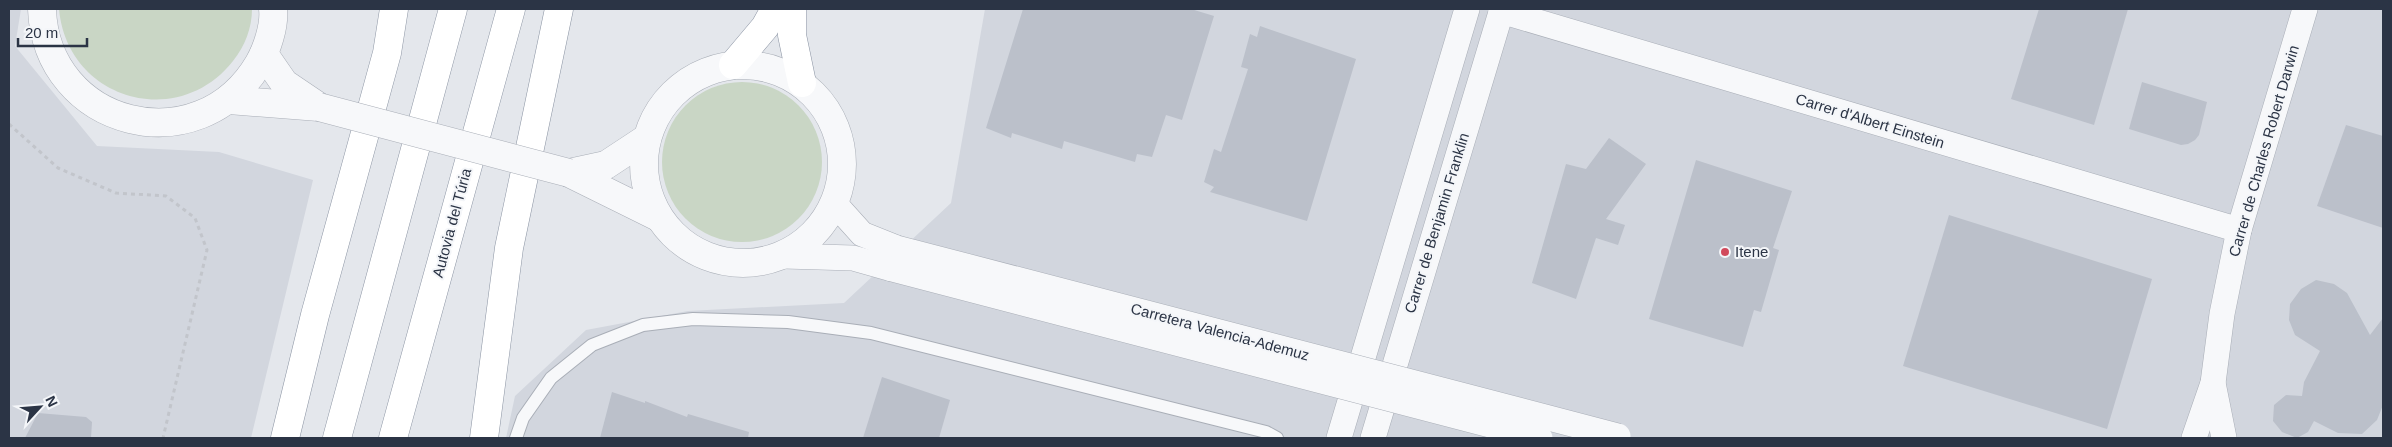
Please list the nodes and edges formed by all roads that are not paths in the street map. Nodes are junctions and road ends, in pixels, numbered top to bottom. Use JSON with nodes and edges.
{"nodes":[{"id":1,"x":273,"y":9,"type":"edge"},
{"id":2,"x":394,"y":9,"type":"edge"},
{"id":3,"x":408,"y":9,"type":"edge"},
{"id":4,"x":452,"y":9,"type":"edge"},
{"id":5,"x":511,"y":9,"type":"edge"},
{"id":6,"x":559,"y":9,"type":"edge"},
{"id":7,"x":775,"y":9,"type":"edge"},
{"id":8,"x":792,"y":9,"type":"edge"},
{"id":9,"x":1468,"y":9,"type":"edge"},
{"id":10,"x":2305,"y":9,"type":"edge"},
{"id":11,"x":1502,"y":10,"type":"edge"},
{"id":12,"x":37,"y":15,"type":"edge"},
{"id":13,"x":387,"y":53,"type":"junction"},
{"id":14,"x":264,"y":54,"type":"junction"},
{"id":15,"x":733,"y":65,"type":"junction"},
{"id":16,"x":802,"y":84,"type":"junction"},
{"id":17,"x":229,"y":100,"type":"junction"},
{"id":18,"x":319,"y":107,"type":"junction"},
{"id":19,"x":647,"y":138,"type":"junction"},
{"id":20,"x":569,"y":173,"type":"junction"},
{"id":21,"x":835,"y":204,"type":"junction"},
{"id":22,"x":658,"y":216,"type":"junction"},
{"id":23,"x":2238,"y":230,"type":"junction"},
{"id":24,"x":784,"y":256,"type":"junction"},
{"id":25,"x":895,"y":258,"type":"junction"},
{"id":26,"x":2213,"y":383,"type":"junction"},
{"id":27,"x":1622,"y":437,"type":"edge"},
{"id":28,"x":285,"y":438,"type":"edge"},
{"id":29,"x":337,"y":438,"type":"edge"},
{"id":30,"x":393,"y":438,"type":"edge"},
{"id":31,"x":484,"y":438,"type":"edge"},
{"id":32,"x":516,"y":438,"type":"edge"},
{"id":33,"x":1277,"y":438,"type":"edge"},
{"id":34,"x":1339,"y":438,"type":"edge"},
{"id":35,"x":1373,"y":438,"type":"edge"},
{"id":36,"x":1540,"y":438,"type":"edge"},
{"id":37,"x":2194,"y":438,"type":"edge"},
{"id":38,"x":2224,"y":438,"type":"edge"}],
"edges":[{"from":1,"to":14,"type":"street"},
{"from":2,"to":13,"type":"highway"},
{"from":3,"to":13,"type":"highway"},
{"from":4,"to":29,"type":"highway"},
{"from":5,"to":30,"type":"highway","name":"Autovia del Túria"},
{"from":6,"to":31,"type":"highway"},
{"from":7,"to":15,"type":"highway"},
{"from":8,"to":16,"type":"highway"},
{"from":9,"to":34,"type":"street"},
{"from":10,"to":23,"type":"street","name":"Carrer de Charles Robert Darwin"},
{"from":11,"to":23,"type":"street","name":"Carrer d'Albert Einstein"},
{"from":11,"to":35,"type":"street","name":"Carrer de Benjamin Franklin"},
{"from":12,"to":17,"type":"street"},
{"from":13,"to":28,"type":"highway"},
{"from":14,"to":17,"type":"street"},
{"from":14,"to":18,"type":"street"},
{"from":15,"to":16,"type":"street"},
{"from":15,"to":19,"type":"street"},
{"from":16,"to":21,"type":"street"},
{"from":17,"to":18,"type":"street"},
{"from":18,"to":20,"type":"street","bridge":true},
{"from":19,"to":20,"type":"street"},
{"from":19,"to":22,"type":"street"},
{"from":20,"to":22,"type":"street"},
{"from":21,"to":24,"type":"street"},
{"from":21,"to":25,"type":"street","name":"Carretera Valencia-Ademuz"},
{"from":22,"to":24,"type":"street"},
{"from":23,"to":26,"type":"street","name":"Carrer de Charles Robert Darwin"},
{"from":24,"to":25,"type":"street","name":"Carretera Valencia-Ademuz"},
{"from":25,"to":27,"type":"street","name":"Carretera Valencia-Ademuz","bridge":true},
{"from":25,"to":36,"type":"street","name":"Carretera Valencia-Ademuz","bridge":true},
{"from":26,"to":37,"type":"street","name":"Carrer de Charles Robert Darwin"},
{"from":26,"to":38,"type":"street","name":"Carrer de Charles Robert Darwin"},
{"from":32,"to":33,"type":"lane"}]}
